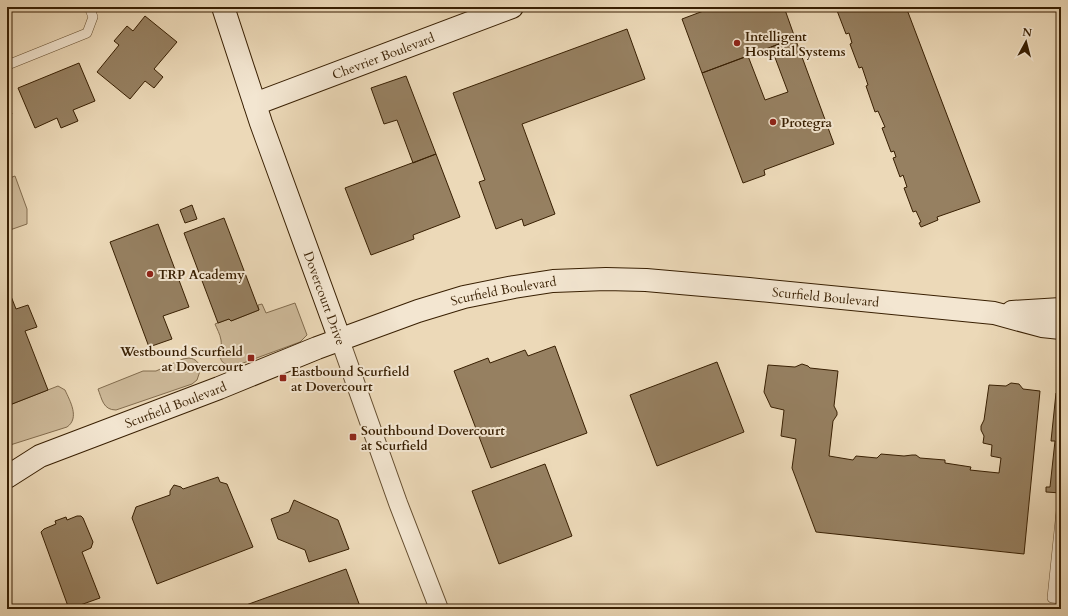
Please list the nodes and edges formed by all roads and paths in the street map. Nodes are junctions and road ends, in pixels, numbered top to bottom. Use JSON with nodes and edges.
{"nodes":[{"id":1,"x":89,"y":7,"type":"edge"},
{"id":2,"x":223,"y":7,"type":"edge"},
{"id":3,"x":512,"y":7,"type":"edge"},
{"id":4,"x":7,"y":64,"type":"edge"},
{"id":5,"x":255,"y":104,"type":"junction"},
{"id":6,"x":1061,"y":309,"type":"edge"},
{"id":7,"x":994,"y":313,"type":"junction"},
{"id":8,"x":1061,"y":328,"type":"edge"},
{"id":9,"x":340,"y":340,"type":"junction"},
{"id":10,"x":40,"y":456,"type":"junction"},
{"id":11,"x":7,"y":458,"type":"edge"},
{"id":12,"x":7,"y":478,"type":"edge"},
{"id":13,"x":1061,"y":511,"type":"edge"},
{"id":14,"x":1061,"y":600,"type":"edge"},
{"id":15,"x":439,"y":609,"type":"edge"}],
"edges":[{"from":1,"to":4,"type":"lane"},
{"from":2,"to":5,"type":"street","name":"Dovercourt Drive"},
{"from":3,"to":5,"type":"street","name":"Chevrier Boulevard"},
{"from":5,"to":9,"type":"street","name":"Dovercourt Drive"},
{"from":6,"to":7,"type":"street","name":"Scurfield Boulevard"},
{"from":7,"to":8,"type":"street","name":"Scurfield Boulevard"},
{"from":7,"to":9,"type":"street","name":"Scurfield Boulevard"},
{"from":9,"to":10,"type":"street","name":"Scurfield Boulevard"},
{"from":9,"to":15,"type":"street","name":"Dovercourt Drive"},
{"from":10,"to":11,"type":"street","name":"Scurfield Boulevard"},
{"from":10,"to":12,"type":"street","name":"Scurfield Boulevard"},
{"from":13,"to":14,"type":"lane"}]}
